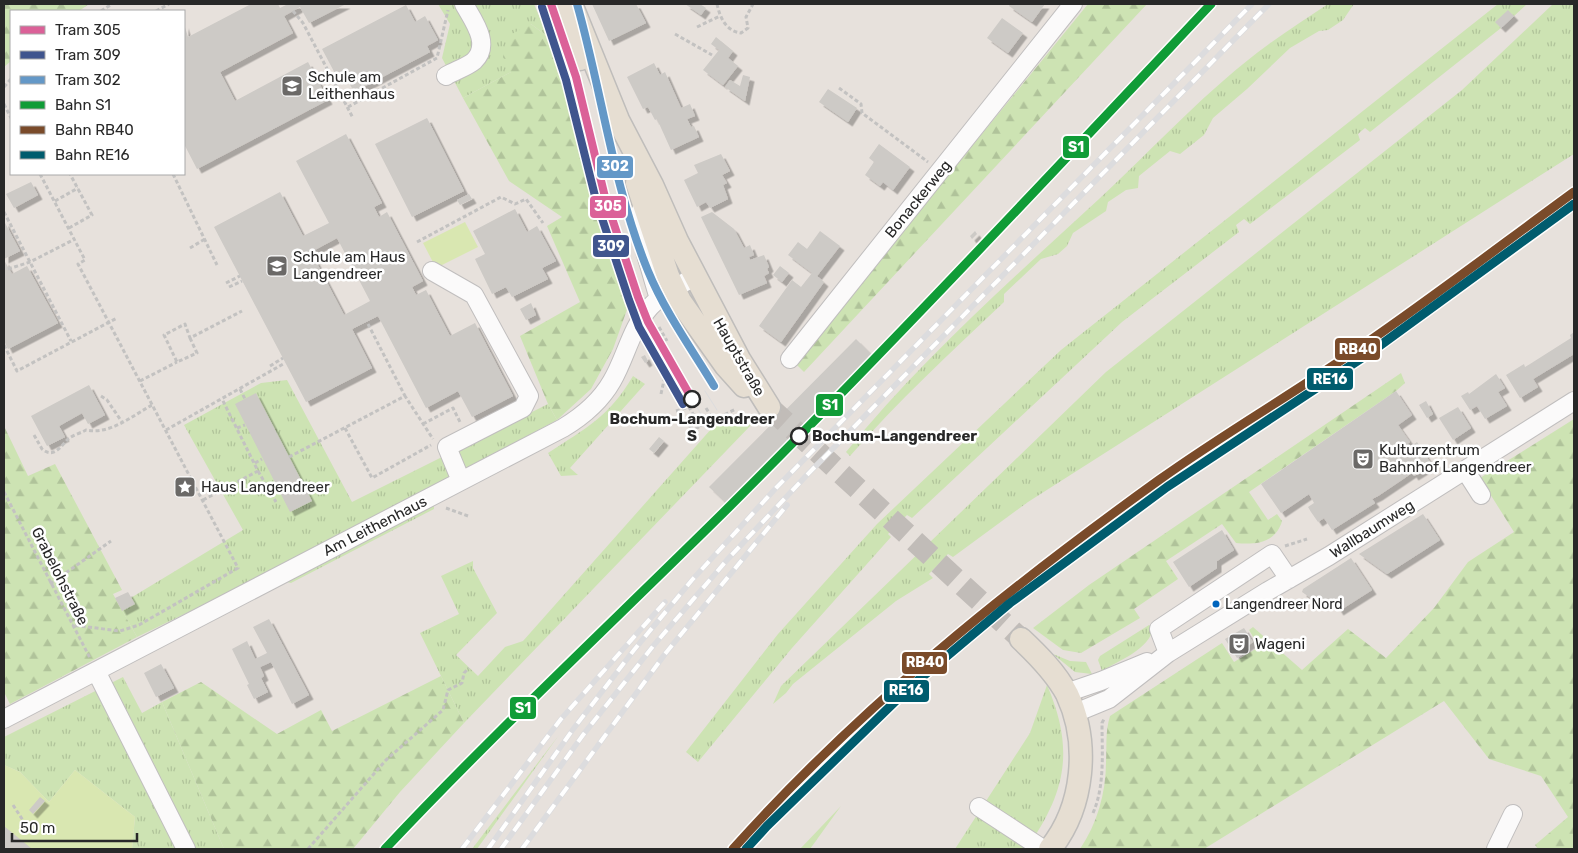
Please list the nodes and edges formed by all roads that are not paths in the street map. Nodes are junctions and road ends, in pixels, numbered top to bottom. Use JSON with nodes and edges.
{"nodes":[{"id":1,"x":456,"y":4,"type":"edge"},
{"id":2,"x":551,"y":4,"type":"edge"},
{"id":3,"x":570,"y":4,"type":"edge"},
{"id":4,"x":1073,"y":4,"type":"edge"},
{"id":5,"x":446,"y":76,"type":"dead end"},
{"id":6,"x":606,"y":94,"type":"junction"},
{"id":7,"x":625,"y":136,"type":"junction"},
{"id":8,"x":432,"y":271,"type":"dead end"},
{"id":9,"x":694,"y":277,"type":"junction"},
{"id":10,"x":666,"y":294,"type":"junction"},
{"id":11,"x":790,"y":359,"type":"dead end"},
{"id":12,"x":1574,"y":401,"type":"edge"},
{"id":13,"x":1465,"y":470,"type":"junction"},
{"id":14,"x":461,"y":481,"type":"junction"},
{"id":15,"x":1481,"y":494,"type":"dead end"},
{"id":16,"x":1289,"y":579,"type":"junction"},
{"id":17,"x":1021,"y":639,"type":"tunnel mouth"},
{"id":18,"x":1168,"y":653,"type":"junction"},
{"id":19,"x":96,"y":671,"type":"junction"},
{"id":20,"x":1066,"y":692,"type":"junction"},
{"id":21,"x":1075,"y":713,"type":"junction"},
{"id":22,"x":4,"y":719,"type":"edge"},
{"id":23,"x":978,"y":807,"type":"dead end"},
{"id":24,"x":1513,"y":814,"type":"dead end"},
{"id":25,"x":186,"y":849,"type":"edge"},
{"id":26,"x":1043,"y":849,"type":"edge"},
{"id":27,"x":1050,"y":849,"type":"edge"},
{"id":28,"x":1496,"y":849,"type":"edge"}],
"edges":[{"from":1,"to":5,"type":"street"},
{"from":2,"to":6,"type":"main road","name":"Hauptstraße"},
{"from":3,"to":6,"type":"main road","name":"Hauptstraße"},
{"from":4,"to":11,"type":"street","name":"Bonackerweg"},
{"from":6,"to":7,"type":"main road","name":"Hauptstraße"},
{"from":7,"to":9,"type":"main road","name":"Hauptstraße"},
{"from":7,"to":10,"type":"main road","name":"Hauptstraße"},
{"from":8,"to":14,"type":"street"},
{"from":9,"to":10,"type":"street","name":"Am Leithenhaus"},
{"from":9,"to":10,"type":"main road","name":"Hauptstraße"},
{"from":10,"to":14,"type":"street","name":"Am Leithenhaus"},
{"from":12,"to":13,"type":"street","name":"Wallbaumweg"},
{"from":13,"to":15,"type":"street"},
{"from":13,"to":16,"type":"street","name":"Wallbaumweg"},
{"from":14,"to":19,"type":"street","name":"Am Leithenhaus"},
{"from":16,"to":18,"type":"street","name":"Wallbaumweg"},
{"from":16,"to":18,"type":"street"},
{"from":17,"to":20,"type":"main road"},
{"from":18,"to":20,"type":"street","name":"Wallbaumweg"},
{"from":18,"to":21,"type":"street","name":"Wallbaumweg"},
{"from":19,"to":22,"type":"street","name":"Am Leithenhaus"},
{"from":19,"to":25,"type":"street"},
{"from":20,"to":21,"type":"main road"},
{"from":21,"to":27,"type":"main road"},
{"from":23,"to":26,"type":"street"},
{"from":24,"to":28,"type":"street"}]}
